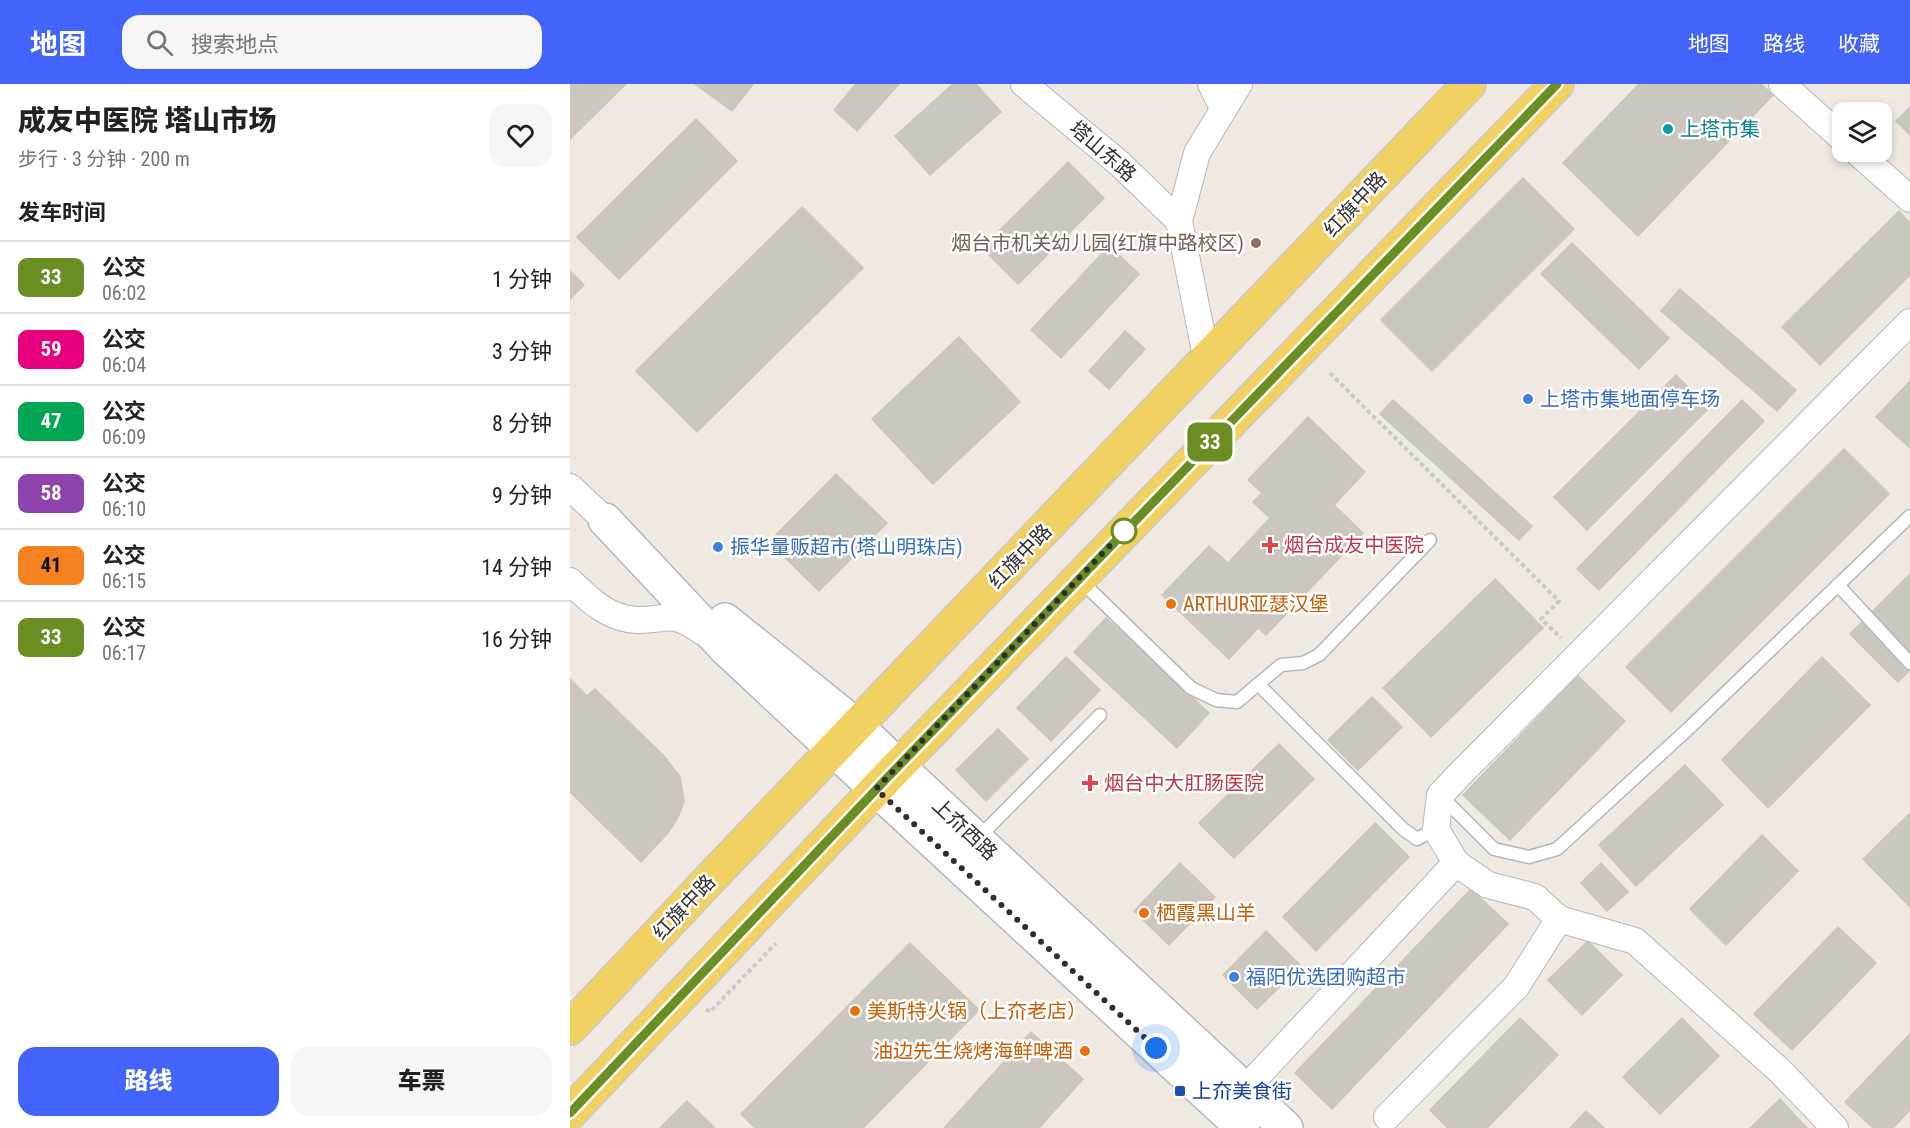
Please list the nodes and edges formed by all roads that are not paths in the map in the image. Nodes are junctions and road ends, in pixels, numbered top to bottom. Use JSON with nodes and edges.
{"nodes":[{"id":1,"x":1024,"y":84,"type":"edge"},
{"id":2,"x":1210,"y":84,"type":"edge"},
{"id":3,"x":1239,"y":84,"type":"edge"},
{"id":4,"x":1469,"y":84,"type":"edge"},
{"id":5,"x":1557,"y":84,"type":"edge"},
{"id":6,"x":1782,"y":84,"type":"edge"},
{"id":7,"x":1223,"y":108,"type":"junction"},
{"id":8,"x":1832,"y":129,"type":"edge"},
{"id":9,"x":1868,"y":162,"type":"edge"},
{"id":10,"x":1910,"y":199,"type":"edge"},
{"id":11,"x":1179,"y":221,"type":"junction"},
{"id":12,"x":1910,"y":322,"type":"edge"},
{"id":13,"x":1207,"y":361,"type":"junction"},
{"id":14,"x":570,"y":487,"type":"edge"},
{"id":15,"x":1910,"y":516,"type":"edge"},
{"id":16,"x":606,"y":520,"type":"joint"},
{"id":17,"x":1430,"y":540,"type":"dead end"},
{"id":18,"x":1079,"y":579,"type":"junction"},
{"id":19,"x":570,"y":581,"type":"edge"},
{"id":20,"x":1838,"y":585,"type":"junction"},
{"id":21,"x":734,"y":641,"type":"junction"},
{"id":22,"x":1910,"y":663,"type":"edge"},
{"id":23,"x":1258,"y":684,"type":"junction"},
{"id":24,"x":1100,"y":716,"type":"dead end"},
{"id":25,"x":857,"y":726,"type":"junction"},
{"id":26,"x":834,"y":750,"type":"junction"},
{"id":27,"x":887,"y":778,"type":"junction"},
{"id":28,"x":1440,"y":795,"type":"junction"},
{"id":29,"x":1436,"y":829,"type":"junction"},
{"id":30,"x":976,"y":840,"type":"junction"},
{"id":31,"x":1456,"y":863,"type":"junction"},
{"id":32,"x":1559,"y":919,"type":"junction"},
{"id":33,"x":570,"y":1028,"type":"edge"},
{"id":34,"x":1238,"y":1110,"type":"edge"},
{"id":35,"x":570,"y":1113,"type":"edge"},
{"id":36,"x":1387,"y":1117,"type":"dead end"},
{"id":37,"x":1286,"y":1128,"type":"edge"},
{"id":38,"x":1835,"y":1128,"type":"edge"}],
"edges":[{"from":1,"to":11,"type":"street","name":"塔山东路"},
{"from":2,"to":7,"type":"street"},
{"from":3,"to":7,"type":"street"},
{"from":4,"to":13,"type":"main road","name":"红旗中路"},
{"from":5,"to":18,"type":"main road"},
{"from":6,"to":8,"type":"street"},
{"from":7,"to":11,"type":"street"},
{"from":9,"to":10,"type":"street"},
{"from":11,"to":13,"type":"street"},
{"from":12,"to":28,"type":"street"},
{"from":13,"to":25,"type":"main road","name":"红旗中路"},
{"from":14,"to":16,"type":"street","name":"上夼西路"},
{"from":15,"to":20,"type":"lane"},
{"from":16,"to":21,"type":"street","name":"上夼西路"},
{"from":17,"to":23,"type":"lane"},
{"from":18,"to":23,"type":"lane"},
{"from":18,"to":27,"type":"main road"},
{"from":19,"to":21,"type":"street"},
{"from":20,"to":22,"type":"lane"},
{"from":20,"to":28,"type":"lane"},
{"from":21,"to":25,"type":"street","name":"上夼西路"},
{"from":21,"to":26,"type":"street","name":"上夼西路"},
{"from":23,"to":29,"type":"lane"},
{"from":24,"to":30,"type":"lane"},
{"from":25,"to":26,"type":"main road","name":"红旗中路"},
{"from":25,"to":27,"type":"street","name":"上夼西路"},
{"from":26,"to":27,"type":"street","name":"上夼西路"},
{"from":26,"to":33,"type":"main road","name":"红旗中路"},
{"from":27,"to":30,"type":"street","name":"上夼西路"},
{"from":27,"to":34,"type":"street","name":"上夼西路"},
{"from":27,"to":35,"type":"main road"},
{"from":28,"to":29,"type":"street"},
{"from":29,"to":31,"type":"street"},
{"from":30,"to":34,"type":"street","name":"上夼西路"},
{"from":31,"to":32,"type":"street"},
{"from":31,"to":34,"type":"street"},
{"from":32,"to":36,"type":"street"},
{"from":32,"to":38,"type":"street"},
{"from":34,"to":37,"type":"street","name":"上夼西路"}]}
